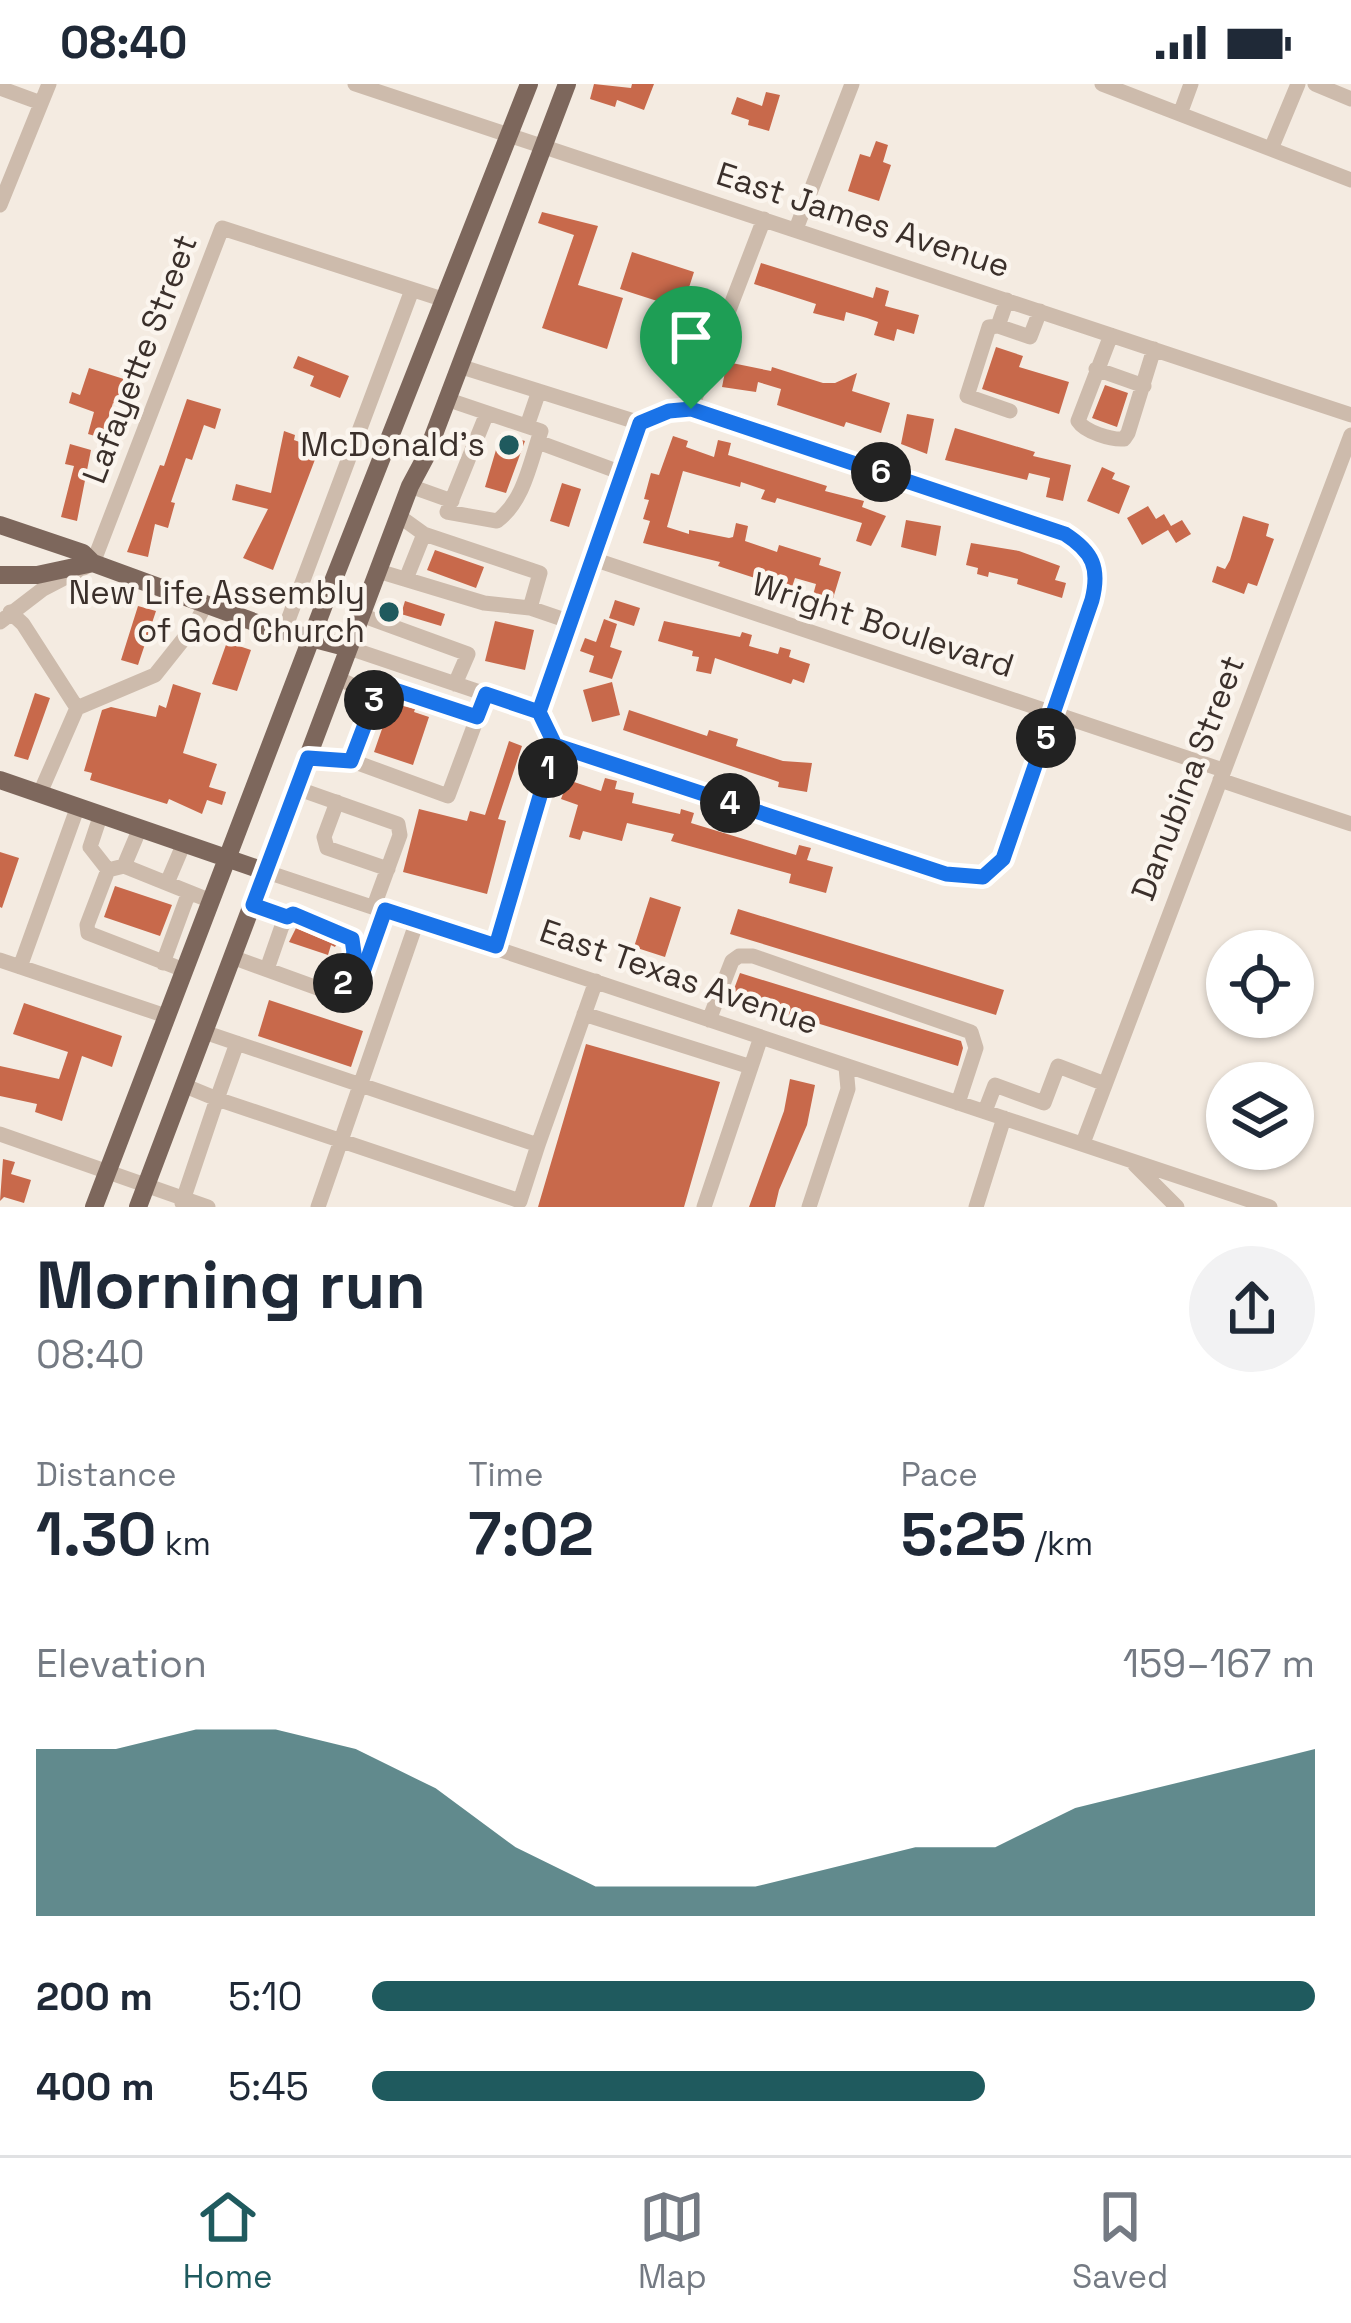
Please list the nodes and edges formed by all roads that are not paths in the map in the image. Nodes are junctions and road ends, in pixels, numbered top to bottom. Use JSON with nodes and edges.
{"nodes":[{"id":1,"x":49,"y":84,"type":"edge"},
{"id":2,"x":355,"y":84,"type":"edge"},
{"id":3,"x":529,"y":84,"type":"edge"},
{"id":4,"x":567,"y":84,"type":"edge"},
{"id":5,"x":852,"y":84,"type":"edge"},
{"id":6,"x":1102,"y":84,"type":"edge"},
{"id":7,"x":1192,"y":84,"type":"edge"},
{"id":8,"x":1298,"y":84,"type":"edge"},
{"id":9,"x":1317,"y":84,"type":"edge"},
{"id":10,"x":0,"y":88,"type":"edge"},
{"id":11,"x":1351,"y":99,"type":"edge"},
{"id":12,"x":41,"y":103,"type":"junction"},
{"id":13,"x":1180,"y":114,"type":"junction"},
{"id":14,"x":509,"y":135,"type":"junction"},
{"id":15,"x":544,"y":146,"type":"junction"},
{"id":16,"x":1271,"y":149,"type":"junction"},
{"id":17,"x":1350,"y":174,"type":"edge"},
{"id":18,"x":0,"y":205,"type":"edge"},
{"id":19,"x":764,"y":218,"type":"junction"},
{"id":20,"x":796,"y":229,"type":"junction"},
{"id":21,"x":412,"y":290,"type":"junction"},
{"id":22,"x":445,"y":300,"type":"junction"},
{"id":23,"x":1007,"y":300,"type":"junction"},
{"id":24,"x":1040,"y":311,"type":"junction"},
{"id":25,"x":998,"y":326,"type":"junction"},
{"id":26,"x":1112,"y":335,"type":"junction"},
{"id":27,"x":1154,"y":349,"type":"junction"},
{"id":28,"x":459,"y":366,"type":"junction"},
{"id":29,"x":1096,"y":369,"type":"junction"},
{"id":30,"x":1144,"y":386,"type":"junction"},
{"id":31,"x":539,"y":391,"type":"junction"},
{"id":32,"x":446,"y":399,"type":"junction"},
{"id":33,"x":691,"y":409,"type":"junction"},
{"id":34,"x":1010,"y":411,"type":"dead end"},
{"id":35,"x":488,"y":413,"type":"junction"},
{"id":36,"x":1351,"y":415,"type":"edge"},
{"id":37,"x":640,"y":423,"type":"junction"},
{"id":38,"x":527,"y":426,"type":"junction"},
{"id":39,"x":1351,"y":435,"type":"edge"},
{"id":40,"x":538,"y":442,"type":"junction"},
{"id":41,"x":377,"y":472,"type":"junction"},
{"id":42,"x":622,"y":473,"type":"junction"},
{"id":43,"x":410,"y":486,"type":"junction"},
{"id":44,"x":452,"y":501,"type":"junction"},
{"id":45,"x":399,"y":516,"type":"junction"},
{"id":46,"x":0,"y":525,"type":"edge"},
{"id":47,"x":424,"y":534,"type":"junction"},
{"id":48,"x":593,"y":559,"type":"junction"},
{"id":49,"x":93,"y":563,"type":"junction"},
{"id":50,"x":378,"y":571,"type":"junction"},
{"id":51,"x":0,"y":575,"type":"edge"},
{"id":52,"x":406,"y":579,"type":"junction"},
{"id":53,"x":206,"y":604,"type":"junction"},
{"id":54,"x":530,"y":608,"type":"junction"},
{"id":55,"x":361,"y":615,"type":"junction"},
{"id":56,"x":5,"y":617,"type":"edge"},
{"id":57,"x":571,"y":622,"type":"junction"},
{"id":58,"x":284,"y":631,"type":"junction"},
{"id":59,"x":313,"y":640,"type":"junction"},
{"id":60,"x":349,"y":648,"type":"junction"},
{"id":61,"x":337,"y":678,"type":"junction"},
{"id":62,"x":455,"y":684,"type":"junction"},
{"id":63,"x":486,"y":694,"type":"junction"},
{"id":64,"x":376,"y":696,"type":"junction"},
{"id":65,"x":77,"y":708,"type":"junction"},
{"id":66,"x":539,"y":712,"type":"junction"},
{"id":67,"x":1055,"y":713,"type":"junction"},
{"id":68,"x":477,"y":717,"type":"junction"},
{"id":69,"x":555,"y":745,"type":"junction"},
{"id":70,"x":308,"y":758,"type":"junction"},
{"id":71,"x":351,"y":761,"type":"junction"},
{"id":72,"x":1222,"y":775,"type":"junction"},
{"id":73,"x":0,"y":780,"type":"edge"},
{"id":74,"x":296,"y":788,"type":"junction"},
{"id":75,"x":40,"y":793,"type":"junction"},
{"id":76,"x":337,"y":802,"type":"junction"},
{"id":77,"x":78,"y":806,"type":"junction"},
{"id":78,"x":101,"y":814,"type":"junction"},
{"id":79,"x":1351,"y":824,"type":"edge"},
{"id":80,"x":140,"y":827,"type":"junction"},
{"id":81,"x":184,"y":843,"type":"junction"},
{"id":82,"x":228,"y":858,"type":"junction"},
{"id":83,"x":116,"y":868,"type":"junction"},
{"id":84,"x":388,"y":869,"type":"junction"},
{"id":85,"x":264,"y":871,"type":"junction"},
{"id":86,"x":167,"y":884,"type":"junction"},
{"id":87,"x":189,"y":892,"type":"junction"},
{"id":88,"x":211,"y":901,"type":"junction"},
{"id":89,"x":253,"y":905,"type":"junction"},
{"id":90,"x":380,"y":908,"type":"junction"},
{"id":91,"x":287,"y":917,"type":"junction"},
{"id":92,"x":417,"y":920,"type":"junction"},
{"id":93,"x":496,"y":946,"type":"junction"},
{"id":94,"x":232,"y":957,"type":"junction"},
{"id":95,"x":0,"y":960,"type":"edge"},
{"id":96,"x":163,"y":963,"type":"junction"},
{"id":97,"x":20,"y":967,"type":"junction"},
{"id":98,"x":267,"y":969,"type":"junction"},
{"id":99,"x":184,"y":970,"type":"junction"},
{"id":100,"x":596,"y":981,"type":"junction"},
{"id":101,"x":339,"y":995,"type":"junction"},
{"id":102,"x":584,"y":1014,"type":"junction"},
{"id":103,"x":166,"y":1016,"type":"junction"},
{"id":104,"x":709,"y":1019,"type":"junction"},
{"id":105,"x":203,"y":1032,"type":"junction"},
{"id":106,"x":760,"y":1037,"type":"junction"},
{"id":107,"x":237,"y":1043,"type":"junction"},
{"id":108,"x":751,"y":1066,"type":"junction"},
{"id":109,"x":846,"y":1067,"type":"junction"},
{"id":110,"x":358,"y":1084,"type":"junction"},
{"id":111,"x":1105,"y":1084,"type":"junction"},
{"id":112,"x":183,"y":1085,"type":"junction"},
{"id":113,"x":217,"y":1099,"type":"junction"},
{"id":114,"x":958,"y":1103,"type":"junction"},
{"id":115,"x":1044,"y":1103,"type":"junction"},
{"id":116,"x":986,"y":1111,"type":"junction"},
{"id":117,"x":1004,"y":1118,"type":"junction"},
{"id":118,"x":1035,"y":1128,"type":"junction"},
{"id":119,"x":0,"y":1134,"type":"edge"},
{"id":120,"x":340,"y":1140,"type":"junction"},
{"id":121,"x":1083,"y":1143,"type":"junction"},
{"id":122,"x":538,"y":1145,"type":"junction"},
{"id":123,"x":1129,"y":1159,"type":"junction"},
{"id":124,"x":106,"y":1170,"type":"junction"},
{"id":125,"x":146,"y":1185,"type":"junction"},
{"id":126,"x":182,"y":1203,"type":"edge"},
{"id":127,"x":519,"y":1204,"type":"edge"},
{"id":128,"x":1259,"y":1205,"type":"edge"},
{"id":129,"x":94,"y":1207,"type":"edge"},
{"id":130,"x":138,"y":1207,"type":"edge"},
{"id":131,"x":208,"y":1207,"type":"edge"},
{"id":132,"x":318,"y":1207,"type":"edge"},
{"id":133,"x":704,"y":1207,"type":"edge"},
{"id":134,"x":809,"y":1207,"type":"edge"},
{"id":135,"x":976,"y":1207,"type":"edge"},
{"id":136,"x":1177,"y":1207,"type":"edge"}],
"edges":[{"from":1,"to":12,"type":"street"},
{"from":2,"to":14,"type":"street","name":"East James Avenue"},
{"from":3,"to":14,"type":"main road"},
{"from":4,"to":15,"type":"main road"},
{"from":5,"to":20,"type":"street"},
{"from":6,"to":13,"type":"street"},
{"from":7,"to":13,"type":"street"},
{"from":8,"to":16,"type":"street"},
{"from":9,"to":11,"type":"street"},
{"from":10,"to":12,"type":"street"},
{"from":12,"to":18,"type":"street"},
{"from":13,"to":16,"type":"street"},
{"from":14,"to":15,"type":"street","name":"East James Avenue"},
{"from":14,"to":22,"type":"main road"},
{"from":15,"to":19,"type":"street","name":"East James Avenue"},
{"from":15,"to":28,"type":"main road"},
{"from":16,"to":17,"type":"street"},
{"from":19,"to":20,"type":"street","name":"East James Avenue"},
{"from":19,"to":33,"type":"street"},
{"from":20,"to":23,"type":"street","name":"East James Avenue"},
{"from":21,"to":22,"type":"street"},
{"from":21,"to":49,"type":"street","name":"Lafayette Street"},
{"from":21,"to":58,"type":"street"},
{"from":22,"to":41,"type":"main road"},
{"from":23,"to":24,"type":"street","name":"East James Avenue"},
{"from":23,"to":25,"type":"street"},
{"from":24,"to":25,"type":"street"},
{"from":24,"to":26,"type":"street","name":"East James Avenue"},
{"from":25,"to":34,"type":"street"},
{"from":26,"to":27,"type":"street","name":"East James Avenue"},
{"from":26,"to":29,"type":"street"},
{"from":27,"to":30,"type":"street"},
{"from":27,"to":36,"type":"street","name":"East James Avenue"},
{"from":28,"to":31,"type":"street"},
{"from":28,"to":32,"type":"main road"},
{"from":29,"to":30,"type":"street"},
{"from":29,"to":30,"type":"street"},
{"from":31,"to":37,"type":"street"},
{"from":31,"to":38,"type":"street"},
{"from":32,"to":35,"type":"street"},
{"from":32,"to":43,"type":"main road"},
{"from":33,"to":37,"type":"street"},
{"from":33,"to":67,"type":"street"},
{"from":35,"to":38,"type":"street"},
{"from":35,"to":44,"type":"street"},
{"from":37,"to":42,"type":"street"},
{"from":38,"to":40,"type":"street"},
{"from":39,"to":72,"type":"street","name":"Danubina Street"},
{"from":40,"to":42,"type":"street"},
{"from":40,"to":44,"type":"street"},
{"from":41,"to":43,"type":"main road"},
{"from":41,"to":59,"type":"main road"},
{"from":42,"to":48,"type":"street"},
{"from":43,"to":44,"type":"street"},
{"from":43,"to":45,"type":"main road"},
{"from":45,"to":47,"type":"street"},
{"from":45,"to":50,"type":"main road"},
{"from":46,"to":49,"type":"main road"},
{"from":47,"to":52,"type":"street"},
{"from":47,"to":54,"type":"street"},
{"from":48,"to":57,"type":"street"},
{"from":48,"to":67,"type":"street","name":"Wright Boulevard"},
{"from":49,"to":51,"type":"main road"},
{"from":49,"to":53,"type":"main road"},
{"from":49,"to":56,"type":"street"},
{"from":50,"to":52,"type":"street"},
{"from":50,"to":55,"type":"main road"},
{"from":52,"to":54,"type":"street"},
{"from":53,"to":58,"type":"main road"},
{"from":53,"to":65,"type":"street"},
{"from":54,"to":57,"type":"street"},
{"from":55,"to":60,"type":"main road"},
{"from":55,"to":62,"type":"street"},
{"from":56,"to":65,"type":"street"},
{"from":57,"to":66,"type":"street"},
{"from":58,"to":59,"type":"main road"},
{"from":59,"to":60,"type":"main road"},
{"from":59,"to":82,"type":"main road"},
{"from":60,"to":61,"type":"main road"},
{"from":60,"to":62,"type":"street"},
{"from":61,"to":64,"type":"street"},
{"from":61,"to":70,"type":"main road"},
{"from":62,"to":63,"type":"street"},
{"from":63,"to":66,"type":"street"},
{"from":63,"to":68,"type":"street"},
{"from":64,"to":68,"type":"street"},
{"from":64,"to":71,"type":"street"},
{"from":65,"to":75,"type":"street"},
{"from":66,"to":69,"type":"street"},
{"from":67,"to":69,"type":"street"},
{"from":67,"to":72,"type":"street","name":"Wright Boulevard"},
{"from":68,"to":71,"type":"street"},
{"from":69,"to":93,"type":"street"},
{"from":70,"to":71,"type":"street"},
{"from":70,"to":74,"type":"main road"},
{"from":72,"to":79,"type":"street","name":"Wright Boulevard"},
{"from":72,"to":111,"type":"street","name":"Danubina Street"},
{"from":73,"to":75,"type":"main road","name":"East Texas Avenue"},
{"from":74,"to":76,"type":"street"},
{"from":74,"to":85,"type":"main road"},
{"from":75,"to":77,"type":"main road","name":"East Texas Avenue"},
{"from":76,"to":84,"type":"street"},
{"from":76,"to":84,"type":"street"},
{"from":77,"to":78,"type":"main road","name":"East Texas Avenue"},
{"from":77,"to":97,"type":"street"},
{"from":78,"to":80,"type":"main road","name":"East Texas Avenue"},
{"from":78,"to":83,"type":"street"},
{"from":80,"to":81,"type":"main road","name":"East Texas Avenue"},
{"from":80,"to":83,"type":"street"},
{"from":81,"to":82,"type":"main road","name":"East Texas Avenue"},
{"from":81,"to":86,"type":"street"},
{"from":82,"to":85,"type":"main road","name":"East Texas Avenue"},
{"from":82,"to":88,"type":"main road"},
{"from":83,"to":86,"type":"street"},
{"from":83,"to":96,"type":"street"},
{"from":84,"to":90,"type":"street"},
{"from":85,"to":89,"type":"main road"},
{"from":85,"to":90,"type":"street","name":"East Texas Avenue"},
{"from":86,"to":87,"type":"street"},
{"from":87,"to":88,"type":"street"},
{"from":87,"to":96,"type":"street"},
{"from":88,"to":99,"type":"main road"},
{"from":89,"to":91,"type":"street"},
{"from":89,"to":94,"type":"main road"},
{"from":90,"to":92,"type":"street","name":"East Texas Avenue"},
{"from":90,"to":101,"type":"street"},
{"from":91,"to":98,"type":"street"},
{"from":91,"to":101,"type":"street"},
{"from":92,"to":93,"type":"street","name":"East Texas Avenue"},
{"from":92,"to":110,"type":"street"},
{"from":93,"to":100,"type":"street","name":"East Texas Avenue"},
{"from":94,"to":98,"type":"street"},
{"from":94,"to":105,"type":"main road"},
{"from":95,"to":97,"type":"street"},
{"from":96,"to":99,"type":"street"},
{"from":97,"to":103,"type":"street"},
{"from":98,"to":101,"type":"street"},
{"from":99,"to":103,"type":"main road"},
{"from":100,"to":102,"type":"street"},
{"from":100,"to":104,"type":"street","name":"East Texas Avenue"},
{"from":102,"to":108,"type":"street"},
{"from":102,"to":122,"type":"street"},
{"from":103,"to":124,"type":"main road"},
{"from":104,"to":106,"type":"street","name":"East Texas Avenue"},
{"from":104,"to":114,"type":"street"},
{"from":105,"to":107,"type":"street"},
{"from":105,"to":112,"type":"main road"},
{"from":106,"to":108,"type":"street"},
{"from":106,"to":109,"type":"street","name":"East Texas Avenue"},
{"from":107,"to":110,"type":"street"},
{"from":107,"to":113,"type":"street"},
{"from":108,"to":133,"type":"street"},
{"from":109,"to":114,"type":"street","name":"East Texas Avenue"},
{"from":109,"to":134,"type":"street"},
{"from":110,"to":120,"type":"street"},
{"from":110,"to":122,"type":"street"},
{"from":111,"to":115,"type":"street"},
{"from":111,"to":121,"type":"street","name":"Danubina Street"},
{"from":112,"to":113,"type":"street"},
{"from":112,"to":125,"type":"main road"},
{"from":113,"to":120,"type":"street"},
{"from":113,"to":126,"type":"street"},
{"from":114,"to":116,"type":"street","name":"East Texas Avenue"},
{"from":115,"to":116,"type":"street"},
{"from":115,"to":118,"type":"street"},
{"from":116,"to":117,"type":"street","name":"East Texas Avenue"},
{"from":117,"to":118,"type":"street","name":"East Texas Avenue"},
{"from":117,"to":135,"type":"street"},
{"from":118,"to":121,"type":"street","name":"East Texas Avenue"},
{"from":119,"to":124,"type":"street"},
{"from":120,"to":127,"type":"street"},
{"from":120,"to":132,"type":"street"},
{"from":121,"to":123,"type":"street","name":"East Texas Avenue"},
{"from":122,"to":127,"type":"street"},
{"from":123,"to":128,"type":"street","name":"East Texas Avenue"},
{"from":123,"to":136,"type":"street"},
{"from":124,"to":125,"type":"street"},
{"from":124,"to":129,"type":"main road"},
{"from":125,"to":126,"type":"street"},
{"from":125,"to":130,"type":"main road"},
{"from":126,"to":131,"type":"street"}]}
